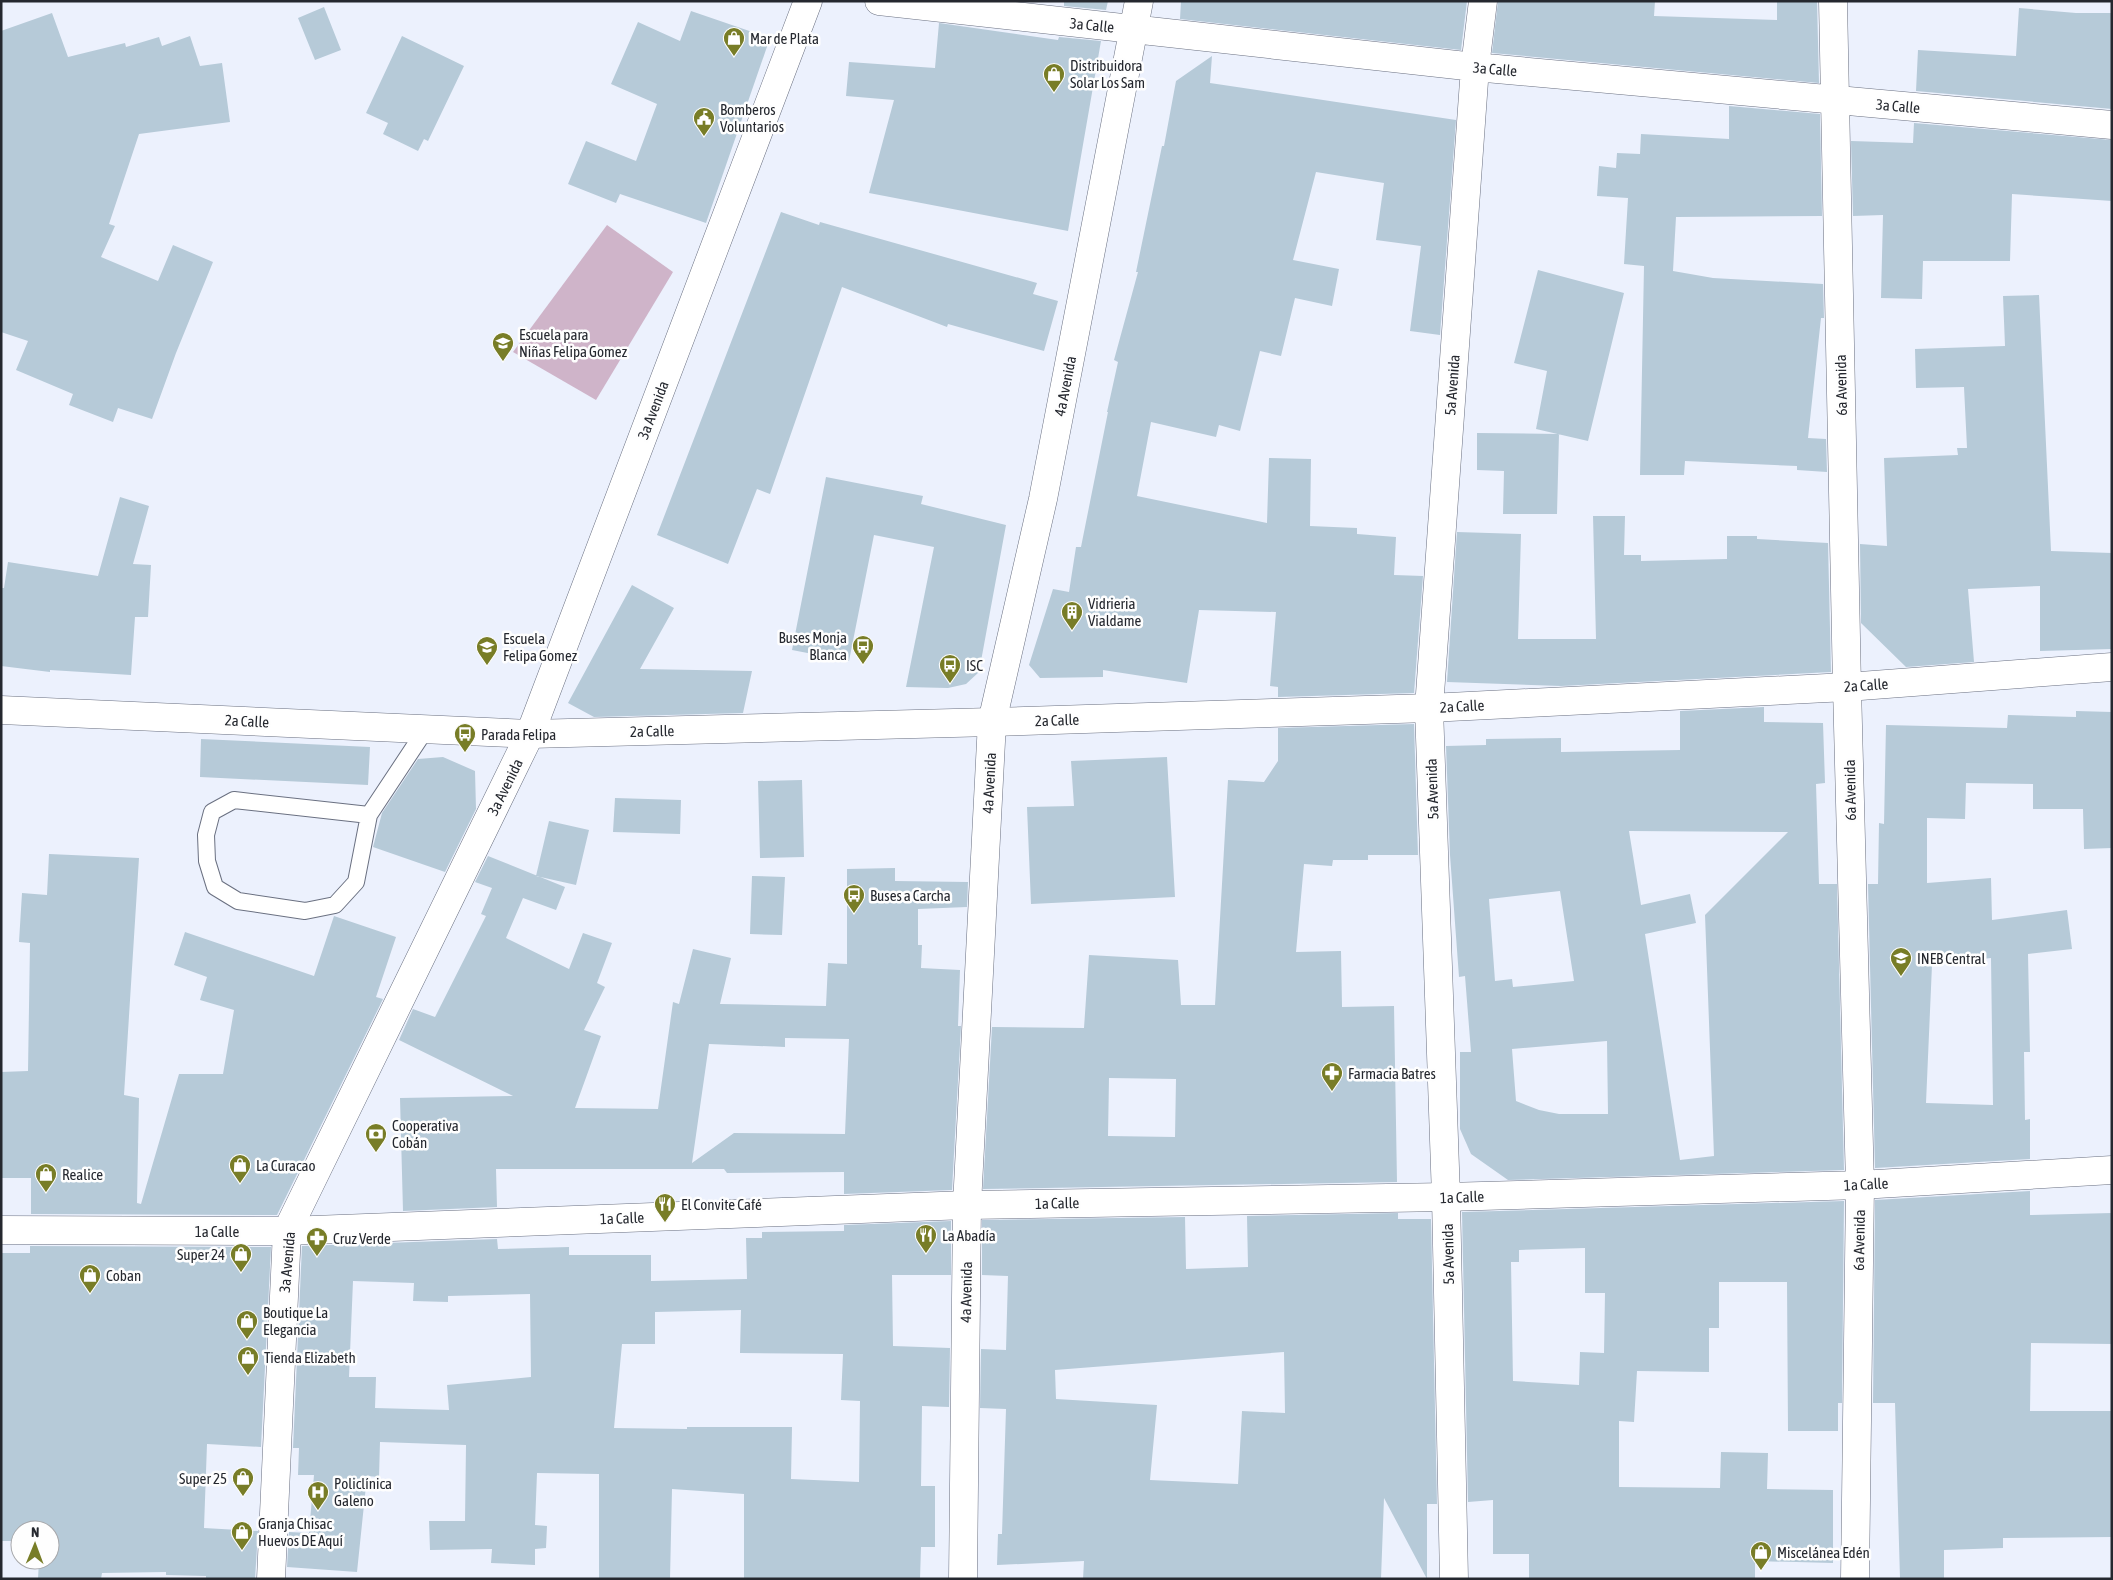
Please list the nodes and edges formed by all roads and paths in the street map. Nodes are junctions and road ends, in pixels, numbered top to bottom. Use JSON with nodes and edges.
{"nodes":[{"id":1,"x":808,"y":1,"type":"edge"},
{"id":2,"x":879,"y":1,"type":"edge"},
{"id":3,"x":1139,"y":1,"type":"edge"},
{"id":4,"x":1483,"y":1,"type":"edge"},
{"id":5,"x":1833,"y":1,"type":"edge"},
{"id":6,"x":1134,"y":30,"type":"junction"},
{"id":7,"x":1475,"y":67,"type":"junction"},
{"id":8,"x":1836,"y":100,"type":"junction"},
{"id":9,"x":2112,"y":125,"type":"edge"},
{"id":10,"x":2112,"y":667,"type":"edge"},
{"id":11,"x":1847,"y":687,"type":"junction"},
{"id":12,"x":1429,"y":708,"type":"junction"},
{"id":13,"x":1,"y":710,"type":"edge"},
{"id":14,"x":992,"y":722,"type":"junction"},
{"id":15,"x":426,"y":729,"type":"junction"},
{"id":16,"x":530,"y":734,"type":"junction"},
{"id":17,"x":369,"y":815,"type":"junction"},
{"id":18,"x":2112,"y":1170,"type":"edge"},
{"id":19,"x":1860,"y":1185,"type":"junction"},
{"id":20,"x":1446,"y":1198,"type":"junction"},
{"id":21,"x":967,"y":1205,"type":"junction"},
{"id":22,"x":1,"y":1230,"type":"edge"},
{"id":23,"x":287,"y":1231,"type":"junction"},
{"id":24,"x":271,"y":1579,"type":"edge"},
{"id":25,"x":964,"y":1579,"type":"edge"},
{"id":26,"x":1454,"y":1579,"type":"edge"},
{"id":27,"x":1855,"y":1579,"type":"edge"}],
"edges":[{"from":1,"to":16,"type":"street","name":"3a Avenida"},
{"from":2,"to":6,"type":"street","name":"3a Calle"},
{"from":3,"to":6,"type":"street","name":"4a Avenida"},
{"from":4,"to":7,"type":"street","name":"5a Avenida"},
{"from":5,"to":8,"type":"street","name":"6a Avenida"},
{"from":6,"to":7,"type":"street","name":"3a Calle"},
{"from":6,"to":14,"type":"street","name":"4a Avenida"},
{"from":7,"to":8,"type":"street","name":"3a Calle"},
{"from":7,"to":12,"type":"street","name":"5a Avenida"},
{"from":8,"to":9,"type":"street","name":"3a Calle"},
{"from":8,"to":11,"type":"street","name":"6a Avenida"},
{"from":10,"to":11,"type":"street","name":"2a Calle"},
{"from":11,"to":12,"type":"street","name":"2a Calle"},
{"from":11,"to":19,"type":"street","name":"6a Avenida"},
{"from":12,"to":14,"type":"street","name":"2a Calle"},
{"from":12,"to":20,"type":"street","name":"5a Avenida"},
{"from":13,"to":15,"type":"street","name":"2a Calle"},
{"from":14,"to":16,"type":"street","name":"2a Calle"},
{"from":14,"to":21,"type":"street","name":"4a Avenida"},
{"from":15,"to":16,"type":"street","name":"2a Calle"},
{"from":15,"to":17,"type":"lane"},
{"from":16,"to":23,"type":"street","name":"3a Avenida"},
{"from":17,"to":17,"type":"lane"},
{"from":18,"to":19,"type":"street","name":"1a Calle"},
{"from":19,"to":20,"type":"street","name":"1a Calle"},
{"from":19,"to":27,"type":"street","name":"6a Avenida"},
{"from":20,"to":21,"type":"street","name":"1a Calle"},
{"from":20,"to":26,"type":"street","name":"5a Avenida"},
{"from":21,"to":23,"type":"street","name":"1a Calle"},
{"from":21,"to":25,"type":"street","name":"4a Avenida"},
{"from":22,"to":23,"type":"street","name":"1a Calle"},
{"from":23,"to":24,"type":"street","name":"3a Avenida"}]}
